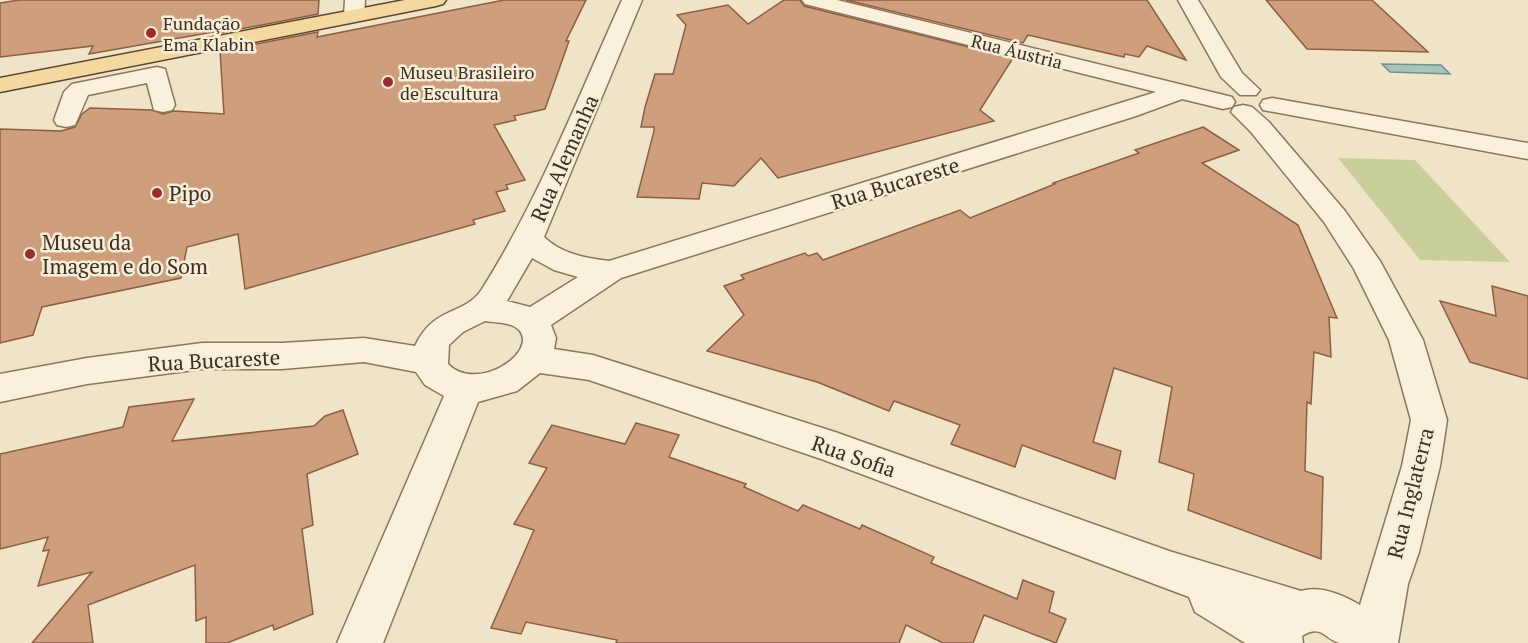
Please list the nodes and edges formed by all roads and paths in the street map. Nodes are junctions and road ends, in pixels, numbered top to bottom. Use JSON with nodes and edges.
{"nodes":[{"id":1,"x":436,"y":0,"type":"edge"},
{"id":2,"x":632,"y":0,"type":"edge"},
{"id":3,"x":812,"y":0,"type":"edge"},
{"id":4,"x":1188,"y":0,"type":"edge"},
{"id":5,"x":355,"y":8,"type":"edge"},
{"id":6,"x":156,"y":64,"type":"junction"},
{"id":7,"x":0,"y":85,"type":"edge"},
{"id":8,"x":1179,"y":92,"type":"junction"},
{"id":9,"x":1246,"y":102,"type":"junction"},
{"id":10,"x":163,"y":105,"type":"dead end"},
{"id":11,"x":66,"y":120,"type":"dead end"},
{"id":12,"x":1528,"y":151,"type":"edge"},
{"id":13,"x":528,"y":239,"type":"junction"},
{"id":14,"x":610,"y":271,"type":"junction"},
{"id":15,"x":485,"y":310,"type":"junction"},
{"id":16,"x":532,"y":321,"type":"junction"},
{"id":17,"x":534,"y":359,"type":"junction"},
{"id":18,"x":428,"y":361,"type":"junction"},
{"id":19,"x":0,"y":388,"type":"edge"},
{"id":20,"x":465,"y":389,"type":"junction"},
{"id":21,"x":1287,"y":631,"type":"edge"},
{"id":22,"x":1364,"y":636,"type":"edge"},
{"id":23,"x":360,"y":643,"type":"edge"}],
"edges":[{"from":1,"to":5,"type":"main road"},
{"from":2,"to":13,"type":"street","name":"Rua Alemanha"},
{"from":3,"to":8,"type":"street","name":"Rua Áustria"},
{"from":4,"to":9,"type":"street","name":"Rua Inglaterra"},
{"from":5,"to":6,"type":"main road"},
{"from":6,"to":7,"type":"main road"},
{"from":6,"to":10,"type":"street"},
{"from":6,"to":11,"type":"street"},
{"from":8,"to":9,"type":"street","name":"Rua Áustria"},
{"from":8,"to":14,"type":"street","name":"Rua Bucareste"},
{"from":9,"to":12,"type":"street","name":"Rua Áustria"},
{"from":9,"to":22,"type":"street","name":"Rua Inglaterra"},
{"from":13,"to":14,"type":"street","name":"Rua Bucareste"},
{"from":13,"to":15,"type":"street","name":"Rua Alemanha"},
{"from":14,"to":16,"type":"street","name":"Rua Bucareste"},
{"from":15,"to":16,"type":"street"},
{"from":15,"to":18,"type":"street"},
{"from":16,"to":17,"type":"street"},
{"from":17,"to":20,"type":"street"},
{"from":17,"to":21,"type":"street","name":"Rua Sofia"},
{"from":18,"to":19,"type":"street","name":"Rua Bucareste"},
{"from":18,"to":20,"type":"street"},
{"from":20,"to":23,"type":"street"},
{"from":21,"to":22,"type":"street"}]}
